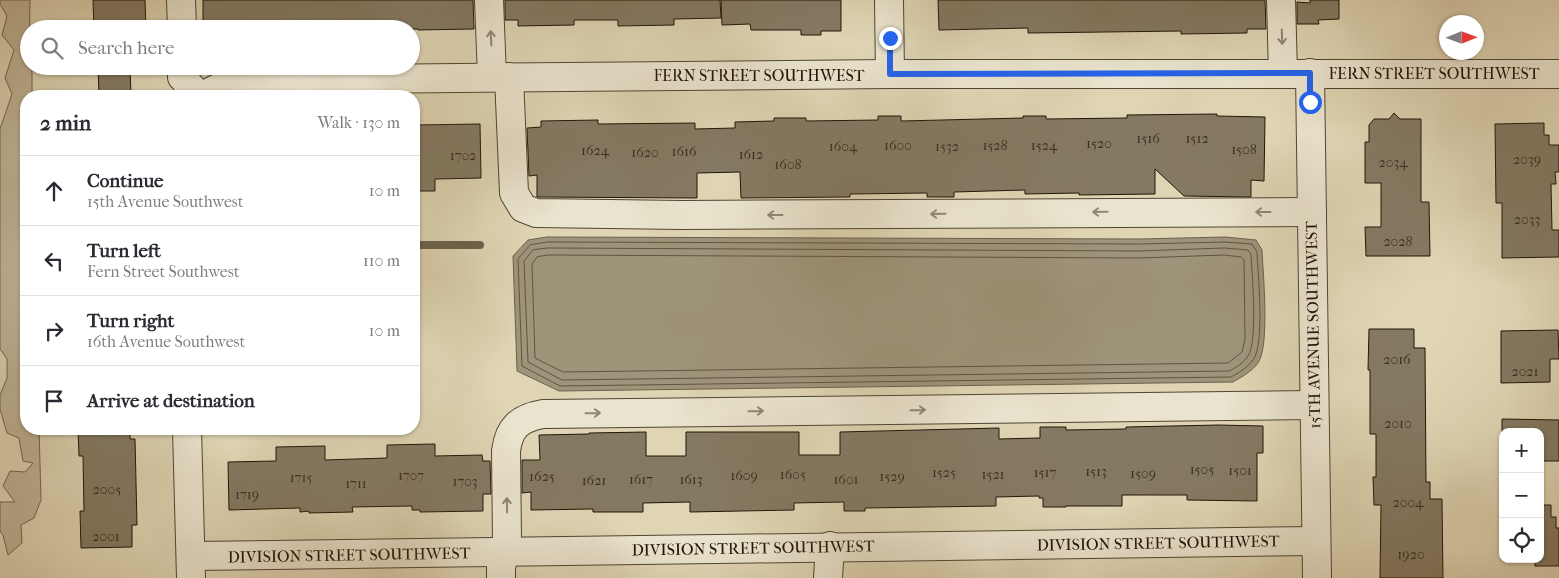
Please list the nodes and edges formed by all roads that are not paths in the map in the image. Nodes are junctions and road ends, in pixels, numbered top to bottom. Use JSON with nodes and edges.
{"nodes":[{"id":1,"x":181,"y":0,"type":"edge"},
{"id":2,"x":489,"y":0,"type":"edge"},
{"id":3,"x":889,"y":0,"type":"edge"},
{"id":4,"x":1281,"y":0,"type":"edge"},
{"id":5,"x":182,"y":20,"type":"edge"},
{"id":6,"x":1296,"y":73,"type":"junction"},
{"id":7,"x":890,"y":74,"type":"junction"},
{"id":8,"x":1559,"y":74,"type":"edge"},
{"id":9,"x":182,"y":75,"type":"edge"},
{"id":10,"x":501,"y":76,"type":"junction"},
{"id":11,"x":195,"y":90,"type":"edge"},
{"id":12,"x":214,"y":90,"type":"edge"},
{"id":13,"x":1312,"y":212,"type":"junction"},
{"id":14,"x":1314,"y":405,"type":"junction"},
{"id":15,"x":187,"y":435,"type":"edge"},
{"id":16,"x":1316,"y":541,"type":"junction"},
{"id":17,"x":830,"y":546,"type":"junction"},
{"id":18,"x":502,"y":565,"type":"edge"},
{"id":19,"x":191,"y":567,"type":"edge"},
{"id":20,"x":828,"y":578,"type":"edge"},
{"id":21,"x":1317,"y":578,"type":"edge"}],
"edges":[{"from":1,"to":5,"type":"street"},
{"from":10,"to":2,"type":"street","one_way":true},
{"from":3,"to":7,"type":"street"},
{"from":4,"to":6,"type":"street","name":"15TH AVENUE SOUTHWEST","one_way":true},
{"from":6,"to":7,"type":"street","name":"FERN STREET SOUTHWEST"},
{"from":6,"to":8,"type":"street","name":"FERN STREET SOUTHWEST"},
{"from":6,"to":13,"type":"street","name":"15TH AVENUE SOUTHWEST"},
{"from":7,"to":10,"type":"street","name":"FERN STREET SOUTHWEST"},
{"from":9,"to":11,"type":"street"},
{"from":10,"to":12,"type":"street","name":"FERN STREET SOUTHWEST"},
{"from":13,"to":10,"type":"street","one_way":true},
{"from":13,"to":14,"type":"street","name":"15TH AVENUE SOUTHWEST"},
{"from":14,"to":16,"type":"street","name":"15TH AVENUE SOUTHWEST"},
{"from":18,"to":14,"type":"street","one_way":true},
{"from":15,"to":19,"type":"street"},
{"from":16,"to":17,"type":"street","name":"DIVISION STREET SOUTHWEST"},
{"from":16,"to":21,"type":"street","name":"15TH AVENUE SOUTHWEST"},
{"from":17,"to":18,"type":"street","name":"DIVISION STREET SOUTHWEST"},
{"from":17,"to":20,"type":"street"},
{"from":18,"to":19,"type":"street","name":"DIVISION STREET SOUTHWEST"}]}
